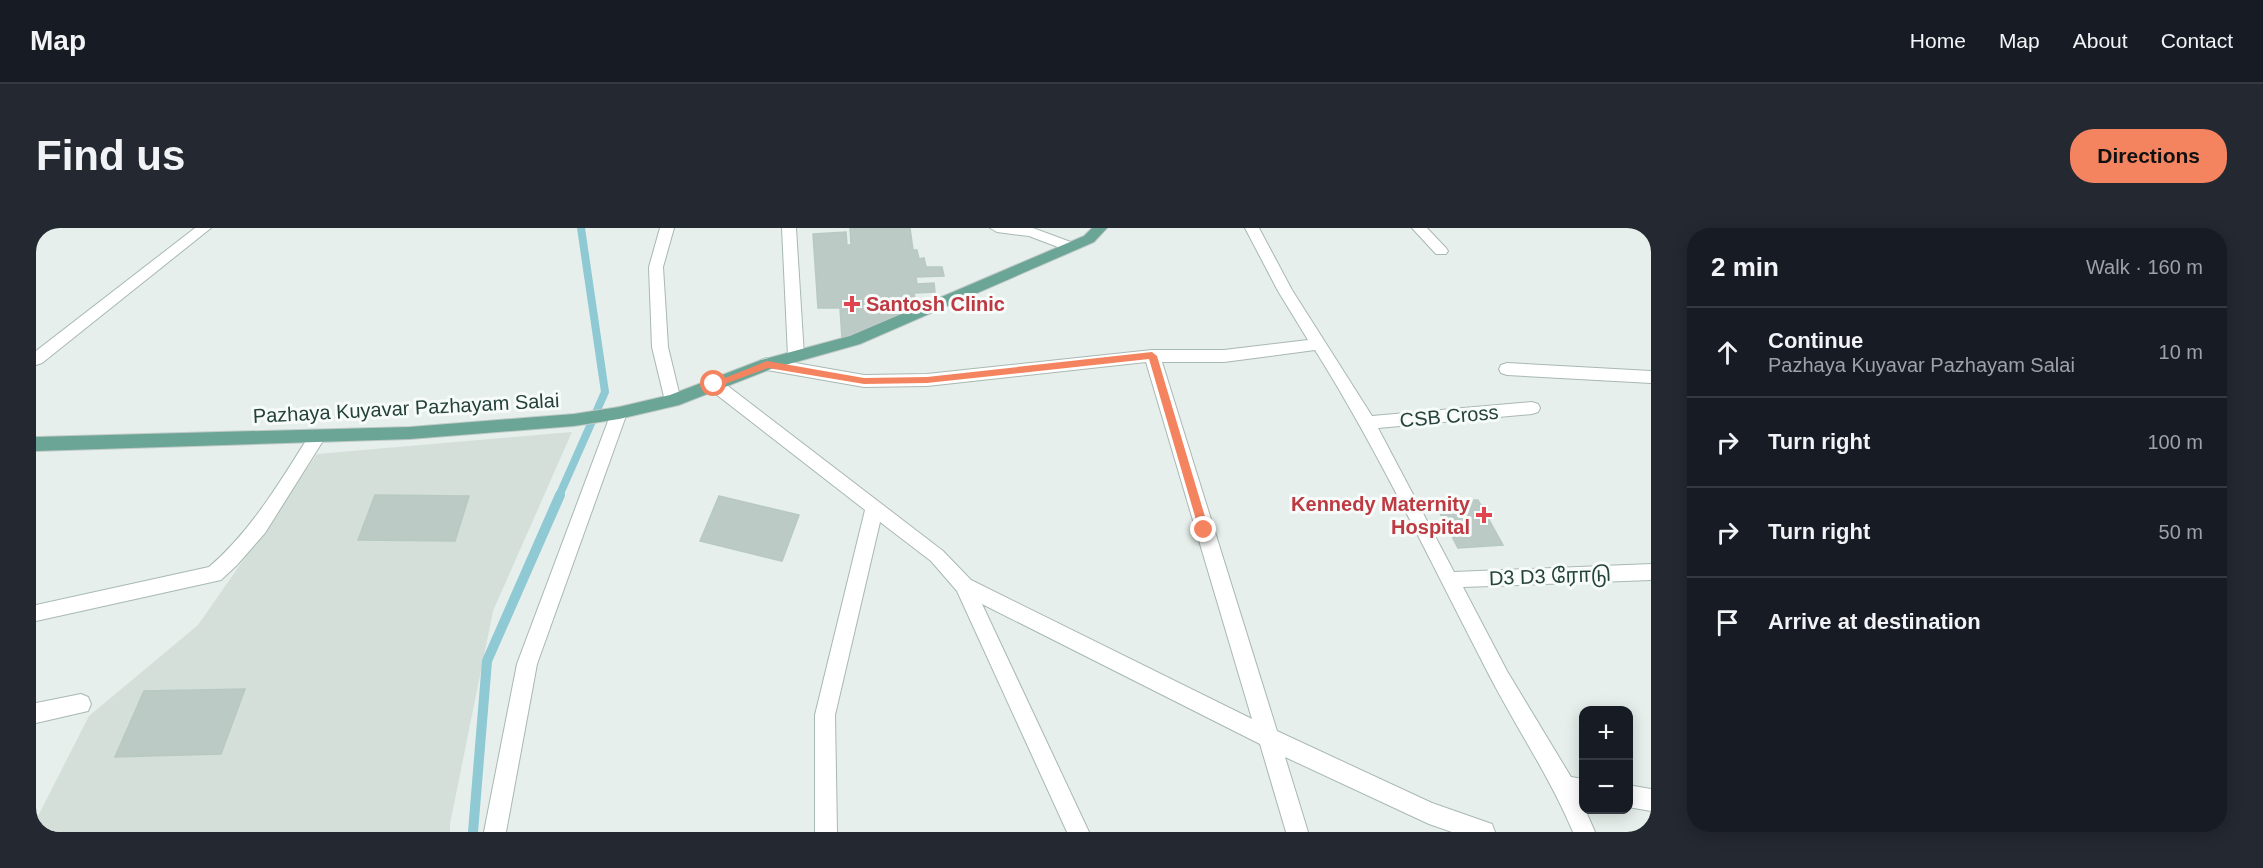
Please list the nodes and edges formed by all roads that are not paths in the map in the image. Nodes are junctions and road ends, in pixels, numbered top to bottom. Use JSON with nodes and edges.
{"nodes":[{"id":1,"x":204,"y":228,"type":"edge"},
{"id":2,"x":667,"y":228,"type":"edge"},
{"id":3,"x":789,"y":228,"type":"edge"},
{"id":4,"x":997,"y":228,"type":"edge"},
{"id":5,"x":1100,"y":228,"type":"edge"},
{"id":6,"x":1252,"y":228,"type":"edge"},
{"id":7,"x":1419,"y":228,"type":"edge"},
{"id":8,"x":1071,"y":247,"type":"junction"},
{"id":9,"x":1441,"y":251,"type":"dead end"},
{"id":10,"x":1317,"y":344,"type":"junction"},
{"id":11,"x":796,"y":356,"type":"junction"},
{"id":12,"x":1152,"y":356,"type":"junction"},
{"id":13,"x":36,"y":359,"type":"edge"},
{"id":14,"x":767,"y":364,"type":"junction"},
{"id":15,"x":1507,"y":369,"type":"dead end"},
{"id":16,"x":1651,"y":377,"type":"edge"},
{"id":17,"x":714,"y":384,"type":"junction"},
{"id":18,"x":673,"y":401,"type":"junction"},
{"id":19,"x":1532,"y":408,"type":"dead end"},
{"id":20,"x":619,"y":412,"type":"junction"},
{"id":21,"x":1366,"y":423,"type":"junction"},
{"id":22,"x":318,"y":436,"type":"junction"},
{"id":23,"x":36,"y":444,"type":"edge"},
{"id":24,"x":874,"y":509,"type":"junction"},
{"id":25,"x":1651,"y":572,"type":"edge"},
{"id":26,"x":1449,"y":580,"type":"junction"},
{"id":27,"x":964,"y":586,"type":"junction"},
{"id":28,"x":36,"y":613,"type":"edge"},
{"id":29,"x":81,"y":704,"type":"dead end"},
{"id":30,"x":36,"y":713,"type":"edge"},
{"id":31,"x":1268,"y":736,"type":"junction"},
{"id":32,"x":1574,"y":788,"type":"edge"},
{"id":33,"x":1633,"y":797,"type":"edge"},
{"id":34,"x":1651,"y":800,"type":"edge"},
{"id":35,"x":495,"y":832,"type":"edge"},
{"id":36,"x":826,"y":832,"type":"edge"},
{"id":37,"x":1078,"y":832,"type":"edge"},
{"id":38,"x":1297,"y":832,"type":"edge"},
{"id":39,"x":1484,"y":832,"type":"edge"},
{"id":40,"x":1584,"y":832,"type":"edge"}],
"edges":[{"from":1,"to":13,"type":"street"},
{"from":2,"to":18,"type":"street"},
{"from":3,"to":11,"type":"street"},
{"from":4,"to":8,"type":"street"},
{"from":5,"to":8,"type":"main road","name":"Pazhaya Kuyavar Pazhayam Salai"},
{"from":6,"to":10,"type":"street"},
{"from":7,"to":9,"type":"street"},
{"from":8,"to":11,"type":"main road","name":"Pazhaya Kuyavar Pazhayam Salai"},
{"from":10,"to":12,"type":"street"},
{"from":10,"to":21,"type":"street"},
{"from":11,"to":14,"type":"main road","name":"Pazhaya Kuyavar Pazhayam Salai"},
{"from":12,"to":14,"type":"street"},
{"from":12,"to":31,"type":"street"},
{"from":14,"to":17,"type":"main road","name":"Pazhaya Kuyavar Pazhayam Salai"},
{"from":15,"to":16,"type":"street"},
{"from":17,"to":18,"type":"main road","name":"Pazhaya Kuyavar Pazhayam Salai"},
{"from":17,"to":24,"type":"street"},
{"from":18,"to":20,"type":"main road","name":"Pazhaya Kuyavar Pazhayam Salai"},
{"from":19,"to":21,"type":"street","name":"CSB Cross"},
{"from":20,"to":22,"type":"main road","name":"Pazhaya Kuyavar Pazhayam Salai"},
{"from":20,"to":35,"type":"street"},
{"from":21,"to":26,"type":"street"},
{"from":22,"to":23,"type":"main road","name":"Pazhaya Kuyavar Pazhayam Salai"},
{"from":22,"to":28,"type":"street"},
{"from":24,"to":27,"type":"street"},
{"from":24,"to":36,"type":"street"},
{"from":25,"to":26,"type":"street","name":"D3 D3 ரோடு"},
{"from":26,"to":32,"type":"street"},
{"from":27,"to":31,"type":"street"},
{"from":27,"to":37,"type":"street"},
{"from":29,"to":30,"type":"street"},
{"from":31,"to":38,"type":"street"},
{"from":31,"to":39,"type":"street"},
{"from":32,"to":40,"type":"street"},
{"from":33,"to":34,"type":"street"}]}
